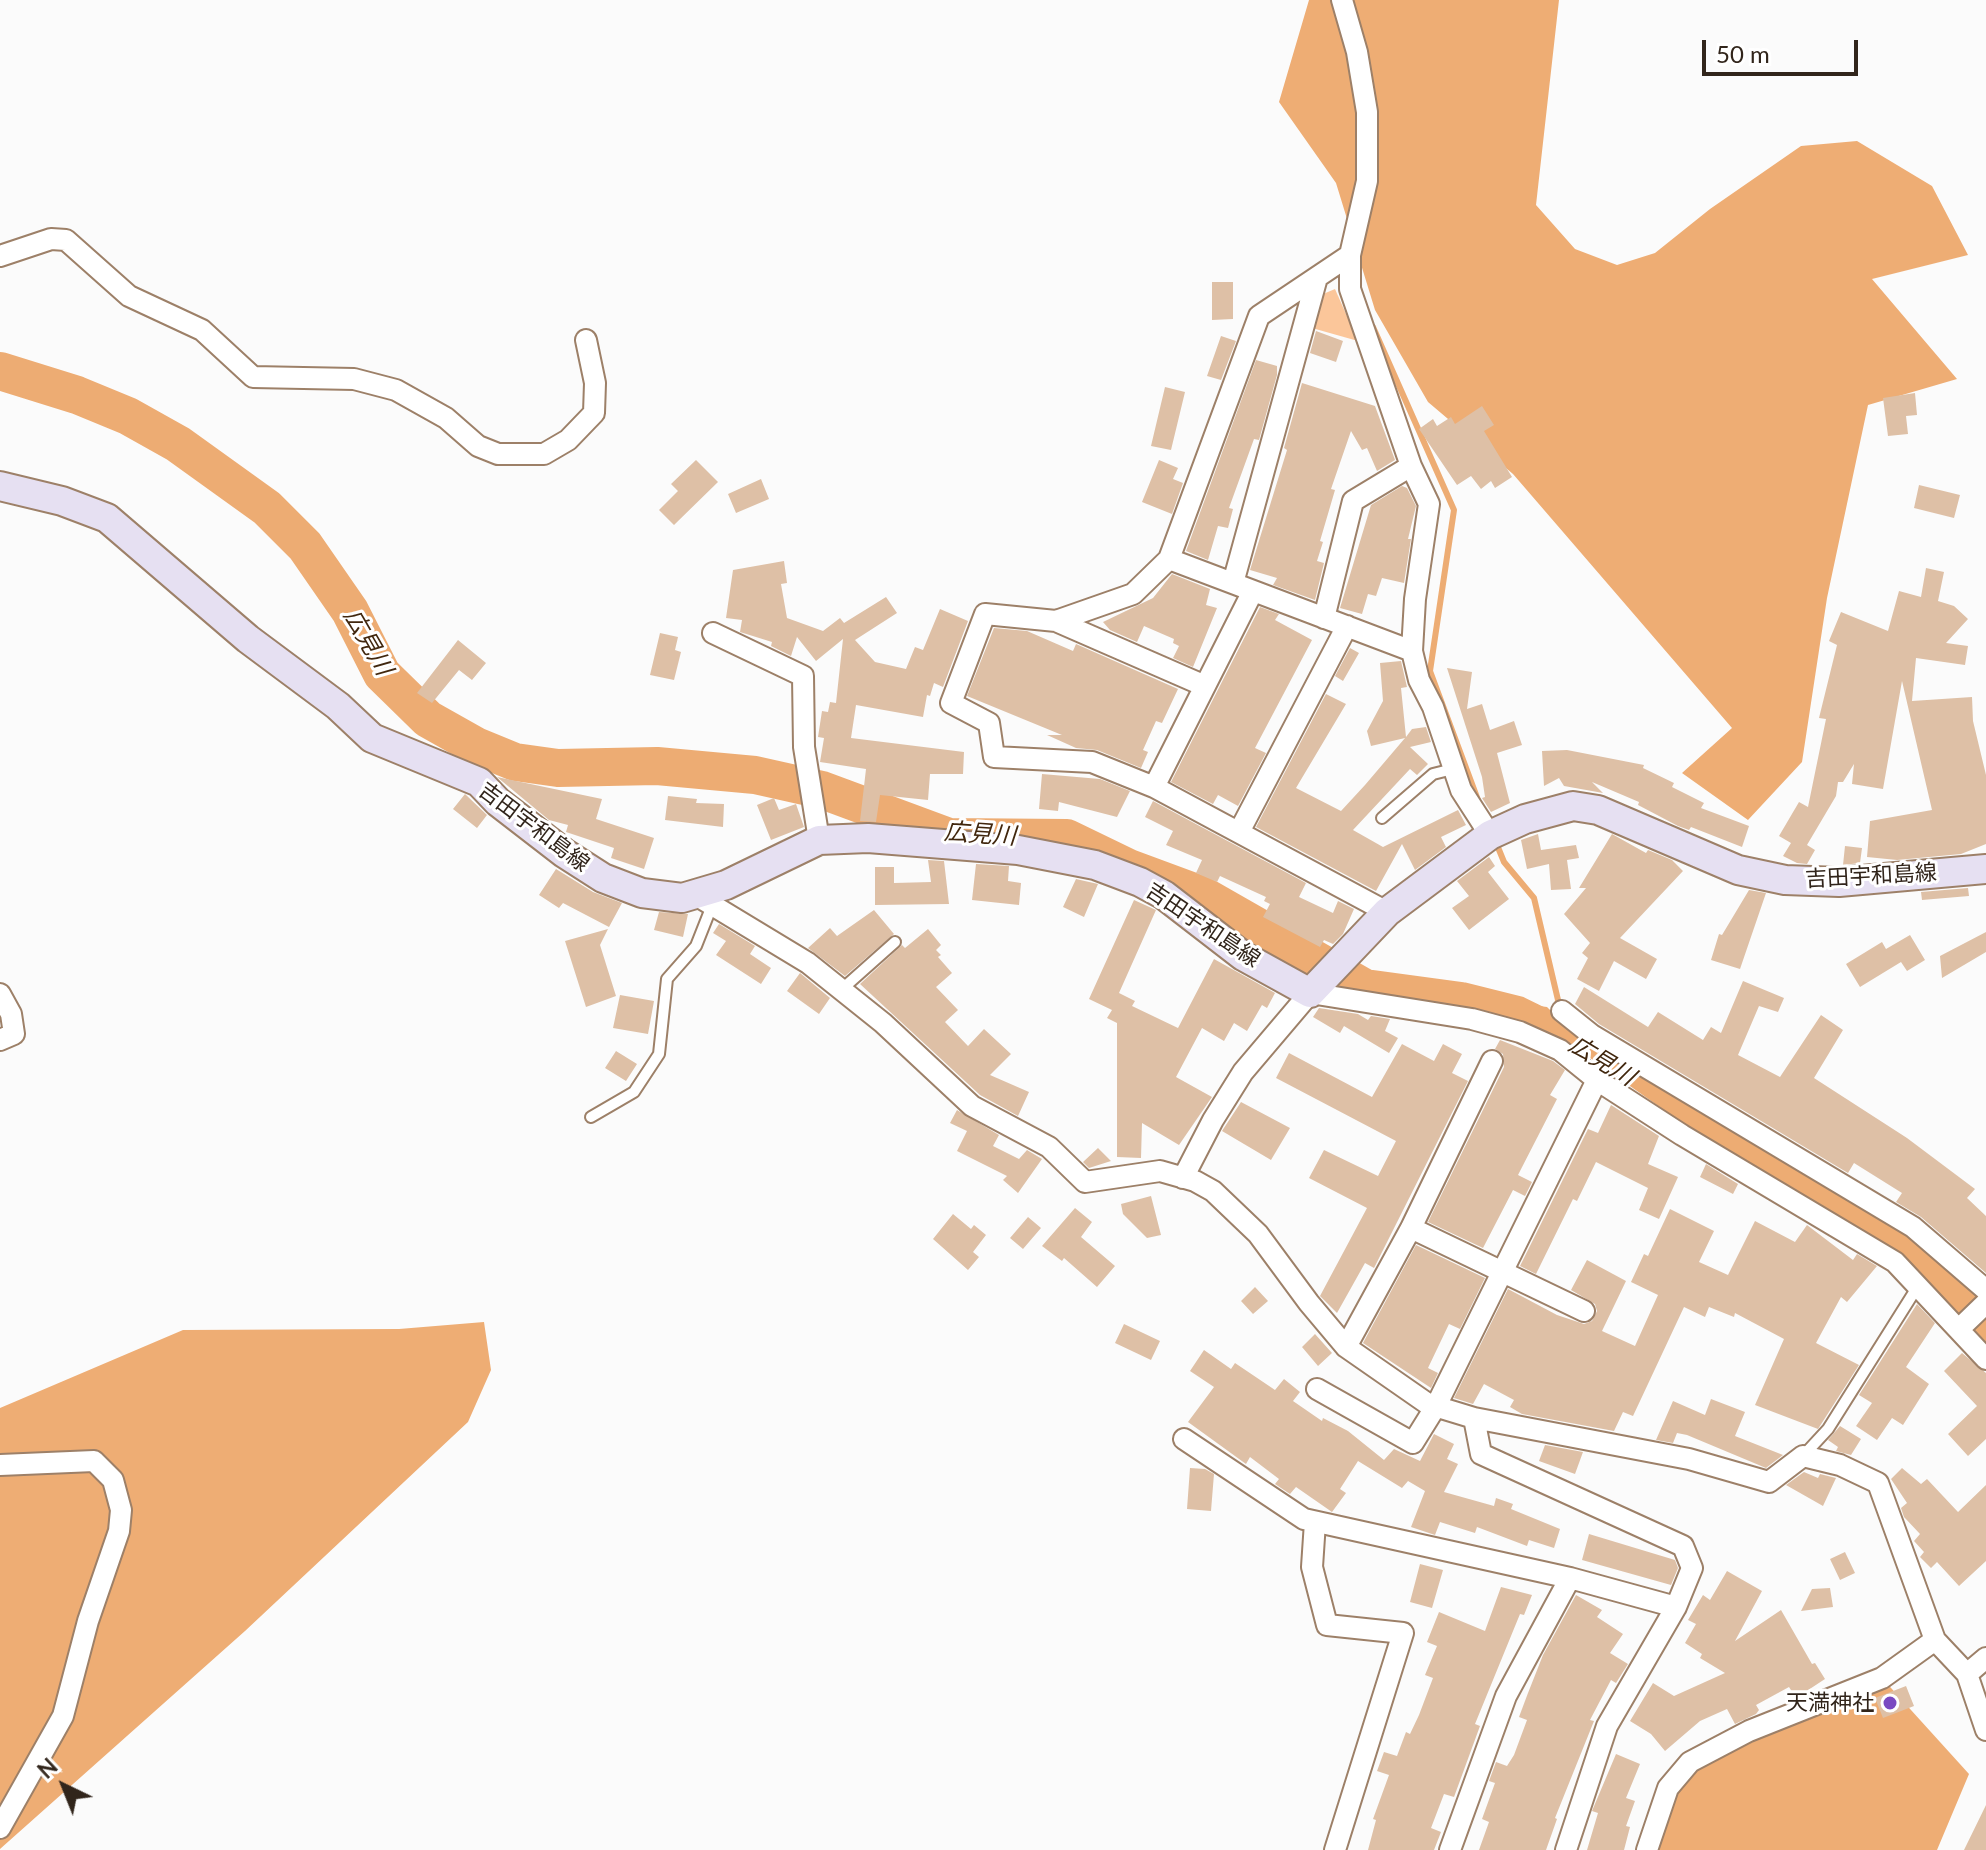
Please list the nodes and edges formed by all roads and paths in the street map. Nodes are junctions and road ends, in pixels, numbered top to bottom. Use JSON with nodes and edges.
{"nodes":[{"id":1,"x":1342,"y":0,"type":"edge"},
{"id":2,"x":1350,"y":255,"type":"junction"},
{"id":3,"x":0,"y":256,"type":"edge"},
{"id":4,"x":1316,"y":281,"type":"junction"},
{"id":5,"x":586,"y":340,"type":"dead end"},
{"id":6,"x":1411,"y":466,"type":"junction"},
{"id":7,"x":0,"y":486,"type":"edge"},
{"id":8,"x":1169,"y":559,"type":"junction"},
{"id":9,"x":1233,"y":583,"type":"junction"},
{"id":10,"x":1253,"y":591,"type":"junction"},
{"id":11,"x":1324,"y":618,"type":"junction"},
{"id":12,"x":1056,"y":621,"type":"junction"},
{"id":13,"x":1347,"y":626,"type":"junction"},
{"id":14,"x":713,"y":633,"type":"dead end"},
{"id":15,"x":1412,"y":651,"type":"junction"},
{"id":16,"x":1205,"y":686,"type":"junction"},
{"id":17,"x":1453,"y":769,"type":"junction"},
{"id":18,"x":1154,"y":787,"type":"junction"},
{"id":19,"x":1382,"y":818,"type":"dead end"},
{"id":20,"x":1239,"y":832,"type":"junction"},
{"id":21,"x":1490,"y":835,"type":"junction"},
{"id":22,"x":819,"y":840,"type":"junction"},
{"id":23,"x":1986,"y":869,"type":"edge"},
{"id":24,"x":703,"y":899,"type":"junction"},
{"id":25,"x":1387,"y":912,"type":"junction"},
{"id":26,"x":895,"y":942,"type":"dead end"},
{"id":27,"x":1316,"y":987,"type":"junction"},
{"id":28,"x":839,"y":991,"type":"junction"},
{"id":29,"x":0,"y":994,"type":"edge"},
{"id":30,"x":1562,"y":1011,"type":"dead end"},
{"id":31,"x":0,"y":1040,"type":"edge"},
{"id":32,"x":1492,"y":1061,"type":"dead end"},
{"id":33,"x":1597,"y":1080,"type":"junction"},
{"id":34,"x":591,"y":1117,"type":"dead end"},
{"id":35,"x":1183,"y":1178,"type":"junction"},
{"id":36,"x":1411,"y":1228,"type":"junction"},
{"id":37,"x":1502,"y":1272,"type":"junction"},
{"id":38,"x":1918,"y":1285,"type":"junction"},
{"id":39,"x":1986,"y":1290,"type":"edge"},
{"id":40,"x":1986,"y":1303,"type":"edge"},
{"id":41,"x":1584,"y":1311,"type":"dead end"},
{"id":42,"x":1961,"y":1327,"type":"junction"},
{"id":43,"x":1346,"y":1347,"type":"junction"},
{"id":44,"x":1986,"y":1359,"type":"edge"},
{"id":45,"x":1317,"y":1389,"type":"dead end"},
{"id":46,"x":1436,"y":1406,"type":"junction"},
{"id":47,"x":1474,"y":1418,"type":"junction"},
{"id":48,"x":1184,"y":1439,"type":"dead end"},
{"id":49,"x":1803,"y":1456,"type":"junction"},
{"id":50,"x":0,"y":1465,"type":"edge"},
{"id":51,"x":1315,"y":1522,"type":"junction"},
{"id":52,"x":1570,"y":1578,"type":"junction"},
{"id":53,"x":1676,"y":1607,"type":"junction"},
{"id":54,"x":1935,"y":1640,"type":"junction"},
{"id":55,"x":1986,"y":1658,"type":"edge"},
{"id":56,"x":1967,"y":1674,"type":"junction"},
{"id":57,"x":1986,"y":1730,"type":"edge"},
{"id":58,"x":0,"y":1828,"type":"edge"},
{"id":59,"x":1335,"y":1850,"type":"edge"},
{"id":60,"x":1450,"y":1850,"type":"edge"},
{"id":61,"x":1566,"y":1850,"type":"edge"},
{"id":62,"x":1647,"y":1850,"type":"edge"}],
"edges":[{"from":1,"to":2,"type":"street"},
{"from":2,"to":4,"type":"street"},
{"from":2,"to":6,"type":"street"},
{"from":3,"to":5,"type":"street"},
{"from":4,"to":8,"type":"street"},
{"from":4,"to":9,"type":"street"},
{"from":6,"to":11,"type":"street"},
{"from":6,"to":15,"type":"street"},
{"from":7,"to":24,"type":"main road","name":"吉田宇和島線"},
{"from":8,"to":9,"type":"street"},
{"from":8,"to":12,"type":"street"},
{"from":9,"to":10,"type":"street"},
{"from":10,"to":11,"type":"street"},
{"from":10,"to":16,"type":"street"},
{"from":11,"to":13,"type":"street"},
{"from":12,"to":16,"type":"street"},
{"from":12,"to":18,"type":"street"},
{"from":13,"to":15,"type":"street"},
{"from":13,"to":20,"type":"street"},
{"from":14,"to":22,"type":"street"},
{"from":15,"to":17,"type":"street"},
{"from":16,"to":18,"type":"street"},
{"from":17,"to":19,"type":"lane"},
{"from":17,"to":21,"type":"street"},
{"from":18,"to":20,"type":"street"},
{"from":20,"to":25,"type":"street"},
{"from":21,"to":23,"type":"main road","name":"吉田宇和島線"},
{"from":21,"to":25,"type":"main road","name":"吉田宇和島線"},
{"from":22,"to":24,"type":"main road","name":"吉田宇和島線"},
{"from":22,"to":27,"type":"main road","name":"吉田宇和島線"},
{"from":24,"to":28,"type":"street"},
{"from":24,"to":34,"type":"lane"},
{"from":25,"to":27,"type":"main road","name":"吉田宇和島線"},
{"from":26,"to":28,"type":"lane"},
{"from":27,"to":33,"type":"street"},
{"from":27,"to":35,"type":"street"},
{"from":28,"to":35,"type":"street"},
{"from":29,"to":31,"type":"street"},
{"from":30,"to":39,"type":"street"},
{"from":32,"to":36,"type":"street"},
{"from":33,"to":37,"type":"street"},
{"from":33,"to":38,"type":"street"},
{"from":35,"to":43,"type":"street"},
{"from":36,"to":37,"type":"street"},
{"from":36,"to":43,"type":"street"},
{"from":37,"to":41,"type":"street"},
{"from":37,"to":46,"type":"street"},
{"from":38,"to":42,"type":"street"},
{"from":38,"to":49,"type":"lane"},
{"from":40,"to":42,"type":"street"},
{"from":42,"to":44,"type":"street"},
{"from":43,"to":46,"type":"street"},
{"from":45,"to":46,"type":"street"},
{"from":46,"to":47,"type":"street"},
{"from":47,"to":49,"type":"street"},
{"from":47,"to":53,"type":"street"},
{"from":48,"to":51,"type":"street"},
{"from":49,"to":54,"type":"street"},
{"from":50,"to":58,"type":"street"},
{"from":51,"to":52,"type":"street"},
{"from":51,"to":59,"type":"street"},
{"from":52,"to":53,"type":"street"},
{"from":52,"to":60,"type":"street"},
{"from":53,"to":61,"type":"street"},
{"from":54,"to":56,"type":"street"},
{"from":54,"to":62,"type":"street"},
{"from":55,"to":56,"type":"street"},
{"from":56,"to":57,"type":"street"}]}
